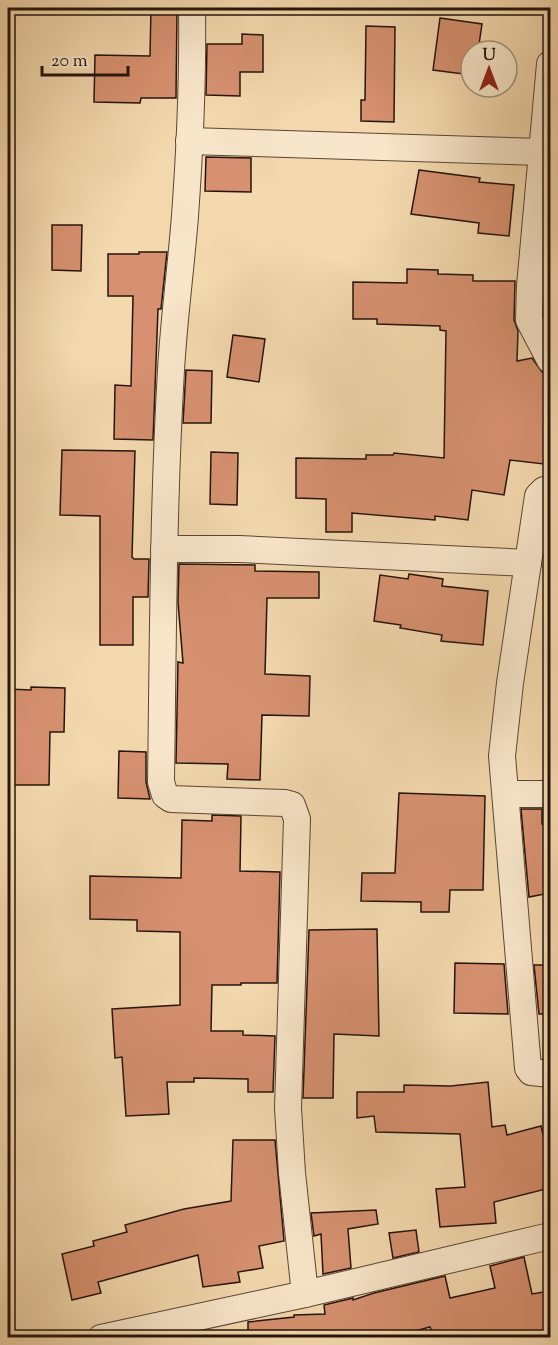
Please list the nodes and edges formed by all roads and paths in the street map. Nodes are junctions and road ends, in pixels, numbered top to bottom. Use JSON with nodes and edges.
{"nodes":[{"id":1,"x":192,"y":8,"type":"edge"},
{"id":2,"x":550,"y":64,"type":"edge"},
{"id":3,"x":189,"y":141,"type":"junction"},
{"id":4,"x":543,"y":152,"type":"junction"},
{"id":5,"x":540,"y":319,"type":"edge"},
{"id":6,"x":550,"y":360,"type":"edge"},
{"id":7,"x":550,"y":489,"type":"edge"},
{"id":8,"x":164,"y":549,"type":"junction"},
{"id":9,"x":528,"y":563,"type":"junction"},
{"id":10,"x":506,"y":794,"type":"junction"},
{"id":11,"x":550,"y":794,"type":"edge"},
{"id":12,"x":550,"y":1074,"type":"edge"},
{"id":13,"x":550,"y":1236,"type":"edge"},
{"id":14,"x":305,"y":1294,"type":"junction"},
{"id":15,"x":101,"y":1338,"type":"edge"}],
"edges":[{"from":1,"to":3,"type":"street"},
{"from":2,"to":4,"type":"street"},
{"from":3,"to":4,"type":"street"},
{"from":3,"to":8,"type":"street"},
{"from":4,"to":5,"type":"street"},
{"from":5,"to":6,"type":"street"},
{"from":7,"to":9,"type":"street"},
{"from":8,"to":9,"type":"street"},
{"from":8,"to":14,"type":"street"},
{"from":9,"to":10,"type":"street"},
{"from":10,"to":11,"type":"street"},
{"from":10,"to":12,"type":"street"},
{"from":13,"to":14,"type":"street"},
{"from":14,"to":15,"type":"street"}]}
